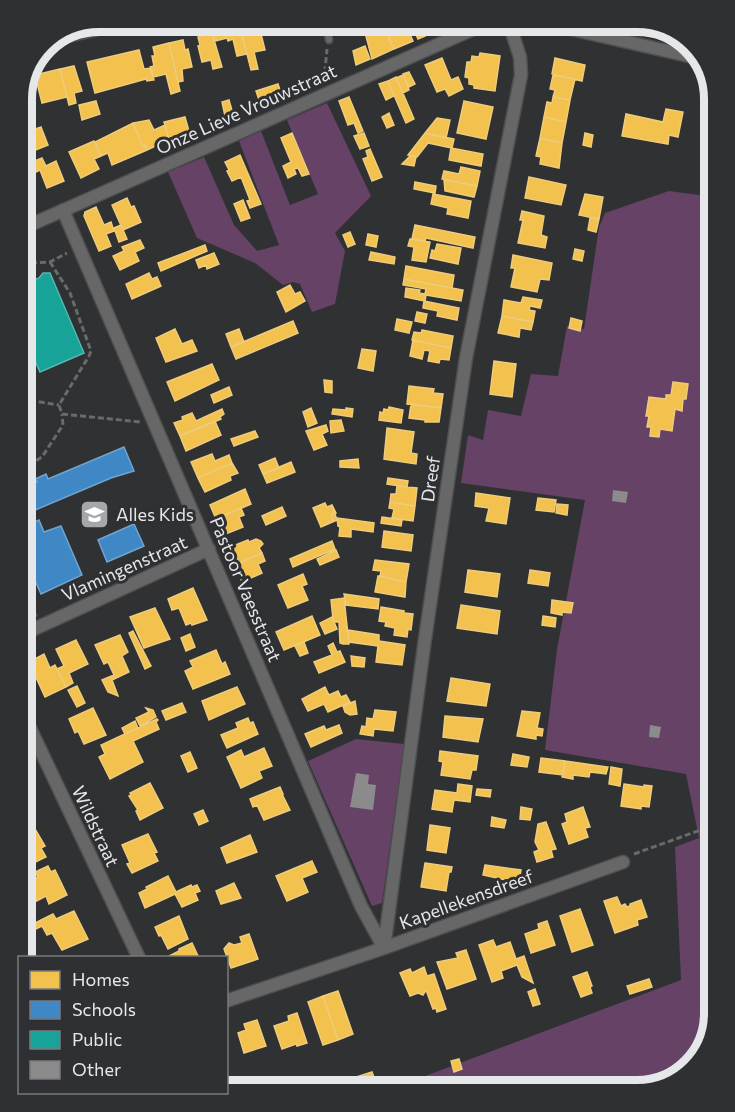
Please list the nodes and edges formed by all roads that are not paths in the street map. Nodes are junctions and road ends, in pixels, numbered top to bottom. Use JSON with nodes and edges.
{"nodes":[{"id":1,"x":328,"y":32,"type":"edge"},
{"id":2,"x":467,"y":32,"type":"edge"},
{"id":3,"x":514,"y":32,"type":"edge"},
{"id":4,"x":585,"y":32,"type":"edge"},
{"id":5,"x":329,"y":40,"type":"road end"},
{"id":6,"x":687,"y":55,"type":"edge"},
{"id":7,"x":63,"y":210,"type":"junction"},
{"id":8,"x":32,"y":224,"type":"edge"},
{"id":9,"x":209,"y":549,"type":"junction"},
{"id":10,"x":32,"y":630,"type":"edge"},
{"id":11,"x":32,"y":732,"type":"edge"},
{"id":12,"x":623,"y":862,"type":"road end"},
{"id":13,"x":384,"y":948,"type":"junction"},
{"id":14,"x":139,"y":956,"type":"edge"},
{"id":15,"x":228,"y":1000,"type":"edge"}],
"edges":[{"from":1,"to":5,"type":"lane"},
{"from":2,"to":7,"type":"street","name":"Onze Lieve Vrouwstraat"},
{"from":3,"to":13,"type":"street","name":"Dreef"},
{"from":4,"to":6,"type":"street"},
{"from":7,"to":8,"type":"street","name":"Onze Lieve Vrouwstraat"},
{"from":7,"to":9,"type":"street","name":"Pastoor Vaesstraat"},
{"from":9,"to":10,"type":"street","name":"Vlamingenstraat"},
{"from":9,"to":13,"type":"street","name":"Pastoor Vaesstraat"},
{"from":11,"to":14,"type":"street","name":"Wildstraat"},
{"from":12,"to":13,"type":"street","name":"Kapellekensdreef"},
{"from":13,"to":15,"type":"street","name":"Kapellekensdreef"}]}
